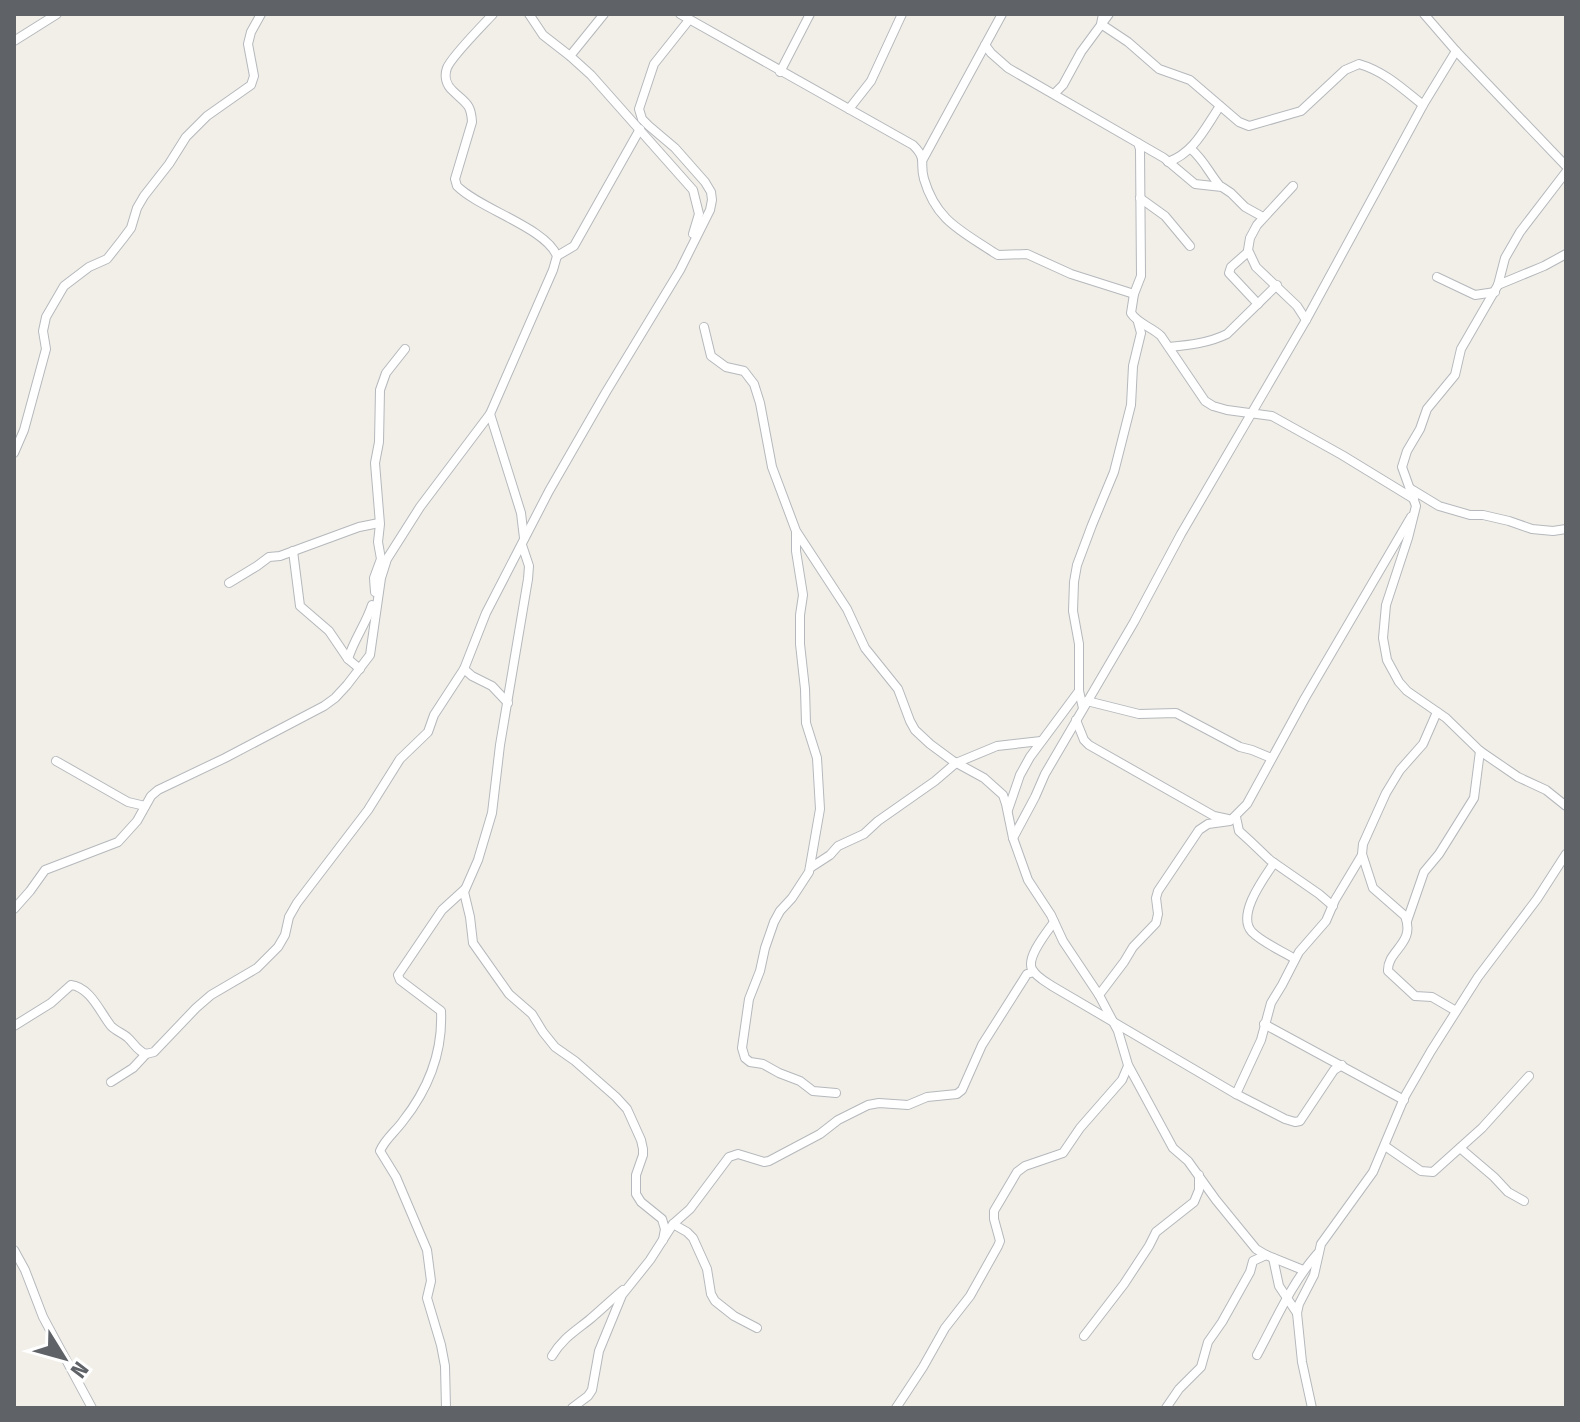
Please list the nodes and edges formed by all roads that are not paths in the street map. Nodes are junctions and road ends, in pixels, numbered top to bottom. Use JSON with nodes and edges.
{"nodes":[{"id":1,"x":57,"y":14,"type":"edge"},
{"id":2,"x":261,"y":14,"type":"edge"},
{"id":3,"x":493,"y":14,"type":"edge"},
{"id":4,"x":529,"y":14,"type":"edge"},
{"id":5,"x":604,"y":14,"type":"edge"},
{"id":6,"x":680,"y":14,"type":"edge"},
{"id":7,"x":810,"y":14,"type":"edge"},
{"id":8,"x":1002,"y":14,"type":"edge"},
{"id":9,"x":1103,"y":14,"type":"edge"},
{"id":10,"x":1109,"y":14,"type":"edge"},
{"id":11,"x":1424,"y":14,"type":"edge"},
{"id":12,"x":899,"y":15,"type":"edge"},
{"id":13,"x":689,"y":20,"type":"junction"},
{"id":14,"x":1101,"y":24,"type":"junction"},
{"id":15,"x":14,"y":41,"type":"edge"},
{"id":16,"x":985,"y":45,"type":"junction"},
{"id":17,"x":1456,"y":51,"type":"junction"},
{"id":18,"x":570,"y":56,"type":"junction"},
{"id":19,"x":780,"y":72,"type":"junction"},
{"id":20,"x":1054,"y":94,"type":"junction"},
{"id":21,"x":1423,"y":105,"type":"junction"},
{"id":22,"x":1220,"y":106,"type":"junction"},
{"id":23,"x":849,"y":109,"type":"junction"},
{"id":24,"x":640,"y":129,"type":"junction"},
{"id":25,"x":930,"y":143,"type":"junction"},
{"id":26,"x":1138,"y":143,"type":"junction"},
{"id":27,"x":913,"y":145,"type":"junction"},
{"id":28,"x":1191,"y":149,"type":"junction"},
{"id":29,"x":923,"y":159,"type":"junction"},
{"id":30,"x":1168,"y":162,"type":"junction"},
{"id":31,"x":1566,"y":169,"type":"edge"},
{"id":32,"x":1220,"y":186,"type":"junction"},
{"id":33,"x":1293,"y":186,"type":"dead end"},
{"id":34,"x":1140,"y":198,"type":"junction"},
{"id":35,"x":1263,"y":217,"type":"junction"},
{"id":36,"x":1190,"y":246,"type":"dead end"},
{"id":37,"x":1248,"y":252,"type":"junction"},
{"id":38,"x":1566,"y":254,"type":"edge"},
{"id":39,"x":557,"y":256,"type":"junction"},
{"id":40,"x":680,"y":270,"type":"junction"},
{"id":41,"x":1437,"y":277,"type":"dead end"},
{"id":42,"x":1277,"y":285,"type":"junction"},
{"id":43,"x":1496,"y":288,"type":"junction"},
{"id":44,"x":1134,"y":294,"type":"junction"},
{"id":45,"x":1258,"y":304,"type":"junction"},
{"id":46,"x":1306,"y":320,"type":"junction"},
{"id":47,"x":1138,"y":321,"type":"junction"},
{"id":48,"x":704,"y":327,"type":"dead end"},
{"id":49,"x":1169,"y":347,"type":"junction"},
{"id":50,"x":405,"y":349,"type":"dead end"},
{"id":51,"x":1252,"y":413,"type":"junction"},
{"id":52,"x":490,"y":414,"type":"junction"},
{"id":53,"x":14,"y":453,"type":"edge"},
{"id":54,"x":1411,"y":489,"type":"junction"},
{"id":55,"x":1415,"y":499,"type":"junction"},
{"id":56,"x":1415,"y":510,"type":"junction"},
{"id":57,"x":379,"y":523,"type":"junction"},
{"id":58,"x":1566,"y":529,"type":"edge"},
{"id":59,"x":796,"y":531,"type":"junction"},
{"id":60,"x":523,"y":543,"type":"junction"},
{"id":61,"x":293,"y":551,"type":"junction"},
{"id":62,"x":229,"y":583,"type":"dead end"},
{"id":63,"x":348,"y":659,"type":"junction"},
{"id":64,"x":360,"y":669,"type":"junction"},
{"id":65,"x":464,"y":669,"type":"junction"},
{"id":66,"x":1079,"y":691,"type":"junction"},
{"id":67,"x":508,"y":703,"type":"junction"},
{"id":68,"x":1085,"y":704,"type":"junction"},
{"id":69,"x":1437,"y":712,"type":"junction"},
{"id":70,"x":1076,"y":720,"type":"junction"},
{"id":71,"x":1041,"y":741,"type":"junction"},
{"id":72,"x":1480,"y":751,"type":"junction"},
{"id":73,"x":1271,"y":758,"type":"junction"},
{"id":74,"x":56,"y":761,"type":"dead end"},
{"id":75,"x":956,"y":763,"type":"junction"},
{"id":76,"x":145,"y":806,"type":"junction"},
{"id":77,"x":1566,"y":806,"type":"edge"},
{"id":78,"x":1008,"y":811,"type":"junction"},
{"id":79,"x":1234,"y":819,"type":"junction"},
{"id":80,"x":1013,"y":838,"type":"junction"},
{"id":81,"x":1362,"y":854,"type":"junction"},
{"id":82,"x":1566,"y":854,"type":"edge"},
{"id":83,"x":1274,"y":863,"type":"junction"},
{"id":84,"x":810,"y":869,"type":"junction"},
{"id":85,"x":465,"y":888,"type":"junction"},
{"id":86,"x":1333,"y":906,"type":"junction"},
{"id":87,"x":14,"y":909,"type":"edge"},
{"id":88,"x":1407,"y":921,"type":"junction"},
{"id":89,"x":1054,"y":922,"type":"junction"},
{"id":90,"x":1295,"y":959,"type":"junction"},
{"id":91,"x":1034,"y":972,"type":"junction"},
{"id":92,"x":1099,"y":995,"type":"junction"},
{"id":93,"x":1456,"y":1011,"type":"junction"},
{"id":94,"x":1112,"y":1022,"type":"junction"},
{"id":95,"x":1264,"y":1024,"type":"junction"},
{"id":96,"x":14,"y":1026,"type":"edge"},
{"id":97,"x":146,"y":1054,"type":"junction"},
{"id":98,"x":1128,"y":1065,"type":"junction"},
{"id":99,"x":1342,"y":1065,"type":"junction"},
{"id":100,"x":1529,"y":1076,"type":"dead end"},
{"id":101,"x":111,"y":1082,"type":"dead end"},
{"id":102,"x":836,"y":1093,"type":"dead end"},
{"id":103,"x":1236,"y":1094,"type":"junction"},
{"id":104,"x":1404,"y":1100,"type":"junction"},
{"id":105,"x":1385,"y":1146,"type":"junction"},
{"id":106,"x":1460,"y":1148,"type":"junction"},
{"id":107,"x":1199,"y":1175,"type":"junction"},
{"id":108,"x":1524,"y":1201,"type":"dead end"},
{"id":109,"x":673,"y":1224,"type":"junction"},
{"id":110,"x":663,"y":1240,"type":"junction"},
{"id":111,"x":14,"y":1250,"type":"edge"},
{"id":112,"x":1318,"y":1253,"type":"junction"},
{"id":113,"x":1269,"y":1257,"type":"junction"},
{"id":114,"x":1303,"y":1270,"type":"junction"},
{"id":115,"x":633,"y":1282,"type":"junction"},
{"id":116,"x":1286,"y":1299,"type":"junction"},
{"id":117,"x":1297,"y":1313,"type":"junction"},
{"id":118,"x":757,"y":1328,"type":"dead end"},
{"id":119,"x":1084,"y":1336,"type":"dead end"},
{"id":120,"x":1257,"y":1355,"type":"dead end"},
{"id":121,"x":552,"y":1356,"type":"dead end"},
{"id":122,"x":92,"y":1408,"type":"edge"},
{"id":123,"x":446,"y":1408,"type":"edge"},
{"id":124,"x":572,"y":1408,"type":"edge"},
{"id":125,"x":896,"y":1408,"type":"edge"},
{"id":126,"x":1166,"y":1408,"type":"edge"},
{"id":127,"x":1312,"y":1408,"type":"edge"}],
"edges":[{"from":1,"to":15,"type":"street"},
{"from":2,"to":53,"type":"street"},
{"from":3,"to":39,"type":"street"},
{"from":4,"to":18,"type":"street"},
{"from":5,"to":18,"type":"street"},
{"from":6,"to":13,"type":"street"},
{"from":7,"to":19,"type":"street"},
{"from":8,"to":16,"type":"street"},
{"from":9,"to":14,"type":"street"},
{"from":10,"to":14,"type":"street"},
{"from":11,"to":17,"type":"street"},
{"from":12,"to":23,"type":"street"},
{"from":13,"to":19,"type":"street"},
{"from":13,"to":40,"type":"street"},
{"from":14,"to":20,"type":"street"},
{"from":14,"to":22,"type":"street"},
{"from":16,"to":20,"type":"street"},
{"from":16,"to":25,"type":"street"},
{"from":17,"to":21,"type":"street"},
{"from":17,"to":31,"type":"street"},
{"from":18,"to":24,"type":"street"},
{"from":19,"to":23,"type":"street"},
{"from":20,"to":26,"type":"street"},
{"from":21,"to":22,"type":"street"},
{"from":21,"to":46,"type":"street"},
{"from":22,"to":28,"type":"street"},
{"from":23,"to":27,"type":"street"},
{"from":24,"to":39,"type":"street"},
{"from":24,"to":40,"type":"street"},
{"from":25,"to":27,"type":"street"},
{"from":25,"to":29,"type":"street"},
{"from":26,"to":30,"type":"street"},
{"from":26,"to":34,"type":"street"},
{"from":27,"to":29,"type":"street"},
{"from":28,"to":30,"type":"street"},
{"from":28,"to":32,"type":"street"},
{"from":29,"to":44,"type":"street"},
{"from":30,"to":32,"type":"street"},
{"from":31,"to":43,"type":"street"},
{"from":32,"to":35,"type":"street"},
{"from":33,"to":35,"type":"street"},
{"from":34,"to":36,"type":"street"},
{"from":34,"to":44,"type":"street"},
{"from":35,"to":37,"type":"street"},
{"from":37,"to":42,"type":"street"},
{"from":37,"to":45,"type":"street"},
{"from":38,"to":43,"type":"street"},
{"from":39,"to":52,"type":"street"},
{"from":40,"to":60,"type":"street"},
{"from":41,"to":43,"type":"street"},
{"from":42,"to":45,"type":"street"},
{"from":42,"to":46,"type":"street"},
{"from":43,"to":54,"type":"street"},
{"from":44,"to":47,"type":"street"},
{"from":45,"to":49,"type":"street"},
{"from":46,"to":51,"type":"street"},
{"from":47,"to":49,"type":"street"},
{"from":47,"to":66,"type":"street"},
{"from":48,"to":59,"type":"street"},
{"from":49,"to":51,"type":"street"},
{"from":50,"to":57,"type":"street"},
{"from":51,"to":55,"type":"street"},
{"from":51,"to":68,"type":"street"},
{"from":52,"to":60,"type":"street"},
{"from":52,"to":64,"type":"street"},
{"from":54,"to":55,"type":"street"},
{"from":54,"to":58,"type":"street"},
{"from":55,"to":56,"type":"street"},
{"from":56,"to":69,"type":"street"},
{"from":56,"to":73,"type":"street"},
{"from":57,"to":61,"type":"street"},
{"from":57,"to":63,"type":"street"},
{"from":59,"to":75,"type":"street"},
{"from":59,"to":84,"type":"street"},
{"from":60,"to":65,"type":"street"},
{"from":60,"to":67,"type":"street"},
{"from":61,"to":62,"type":"street"},
{"from":61,"to":63,"type":"street"},
{"from":63,"to":64,"type":"street"},
{"from":64,"to":76,"type":"street"},
{"from":65,"to":67,"type":"street"},
{"from":65,"to":97,"type":"street"},
{"from":66,"to":68,"type":"street"},
{"from":66,"to":71,"type":"street"},
{"from":67,"to":85,"type":"street"},
{"from":68,"to":70,"type":"street"},
{"from":68,"to":73,"type":"street"},
{"from":69,"to":72,"type":"street"},
{"from":69,"to":81,"type":"street"},
{"from":70,"to":79,"type":"street"},
{"from":70,"to":80,"type":"street"},
{"from":71,"to":75,"type":"street"},
{"from":71,"to":78,"type":"street"},
{"from":72,"to":77,"type":"street"},
{"from":72,"to":88,"type":"street"},
{"from":73,"to":79,"type":"street"},
{"from":74,"to":76,"type":"street"},
{"from":75,"to":78,"type":"street"},
{"from":75,"to":84,"type":"street"},
{"from":76,"to":87,"type":"street"},
{"from":78,"to":80,"type":"street"},
{"from":79,"to":83,"type":"street"},
{"from":79,"to":92,"type":"street"},
{"from":80,"to":89,"type":"street"},
{"from":81,"to":86,"type":"street"},
{"from":81,"to":88,"type":"street"},
{"from":82,"to":93,"type":"street"},
{"from":83,"to":86,"type":"street"},
{"from":83,"to":90,"type":"street"},
{"from":84,"to":102,"type":"street"},
{"from":85,"to":110,"type":"street"},
{"from":85,"to":123,"type":"street"},
{"from":86,"to":90,"type":"street"},
{"from":88,"to":93,"type":"street"},
{"from":89,"to":91,"type":"street"},
{"from":89,"to":92,"type":"street"},
{"from":90,"to":95,"type":"street"},
{"from":91,"to":94,"type":"street"},
{"from":91,"to":109,"type":"street"},
{"from":92,"to":94,"type":"street"},
{"from":93,"to":104,"type":"street"},
{"from":94,"to":98,"type":"street"},
{"from":94,"to":103,"type":"street"},
{"from":95,"to":99,"type":"street"},
{"from":95,"to":103,"type":"street"},
{"from":96,"to":97,"type":"street"},
{"from":97,"to":101,"type":"street"},
{"from":98,"to":107,"type":"street"},
{"from":98,"to":125,"type":"street"},
{"from":99,"to":103,"type":"street"},
{"from":99,"to":104,"type":"street"},
{"from":100,"to":106,"type":"street"},
{"from":104,"to":105,"type":"street"},
{"from":105,"to":106,"type":"street"},
{"from":105,"to":112,"type":"street"},
{"from":106,"to":108,"type":"street"},
{"from":107,"to":113,"type":"street"},
{"from":107,"to":119,"type":"street"},
{"from":109,"to":110,"type":"street"},
{"from":109,"to":118,"type":"street"},
{"from":110,"to":115,"type":"street"},
{"from":111,"to":122,"type":"street"},
{"from":112,"to":114,"type":"street"},
{"from":112,"to":117,"type":"street"},
{"from":113,"to":114,"type":"street"},
{"from":113,"to":116,"type":"street"},
{"from":113,"to":126,"type":"street"},
{"from":114,"to":116,"type":"street"},
{"from":115,"to":121,"type":"street"},
{"from":115,"to":124,"type":"street"},
{"from":116,"to":117,"type":"street"},
{"from":116,"to":120,"type":"street"},
{"from":117,"to":127,"type":"street"}]}
